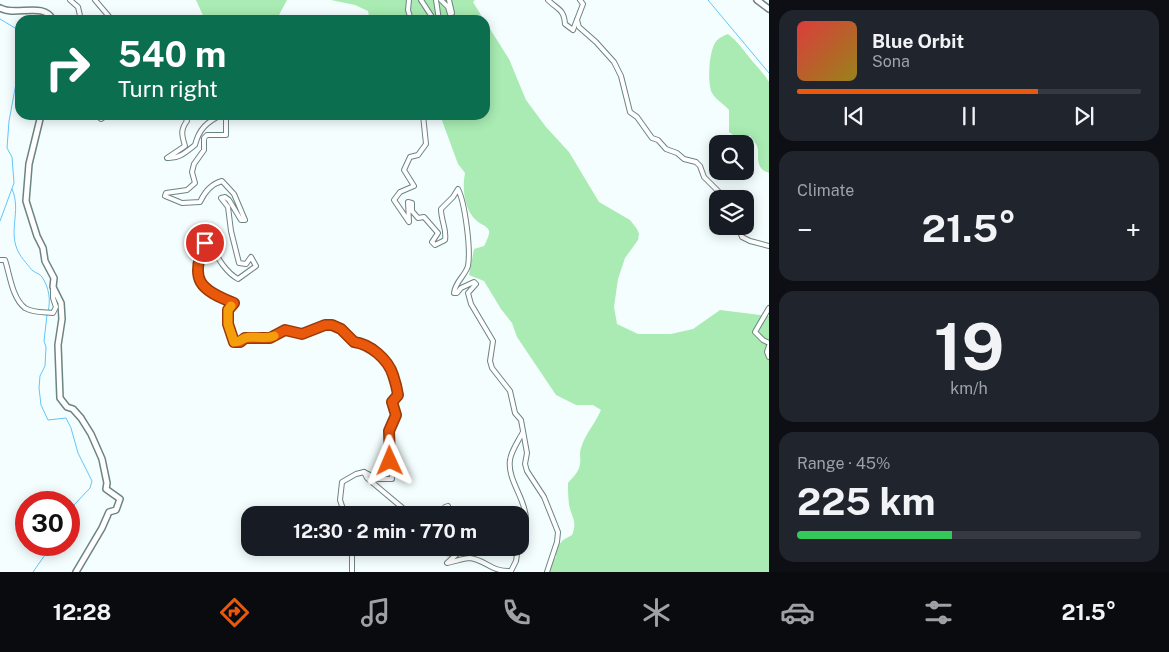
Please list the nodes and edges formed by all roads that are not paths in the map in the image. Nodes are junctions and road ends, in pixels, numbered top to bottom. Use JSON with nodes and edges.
{"nodes":[{"id":1,"x":70,"y":0,"type":"edge"},
{"id":2,"x":95,"y":0,"type":"edge"},
{"id":3,"x":409,"y":0,"type":"edge"},
{"id":4,"x":421,"y":0,"type":"edge"},
{"id":5,"x":436,"y":0,"type":"edge"},
{"id":6,"x":441,"y":0,"type":"edge"},
{"id":7,"x":449,"y":0,"type":"edge"},
{"id":8,"x":548,"y":0,"type":"edge"},
{"id":9,"x":580,"y":0,"type":"edge"},
{"id":10,"x":757,"y":0,"type":"edge"},
{"id":11,"x":0,"y":8,"type":"edge"},
{"id":12,"x":769,"y":9,"type":"edge"},
{"id":13,"x":50,"y":15,"type":"edge"},
{"id":14,"x":80,"y":15,"type":"edge"},
{"id":15,"x":108,"y":15,"type":"edge"},
{"id":16,"x":410,"y":15,"type":"edge"},
{"id":17,"x":431,"y":15,"type":"edge"},
{"id":18,"x":438,"y":15,"type":"edge"},
{"id":19,"x":577,"y":20,"type":"junction"},
{"id":20,"x":40,"y":120,"type":"edge"},
{"id":21,"x":187,"y":120,"type":"edge"},
{"id":22,"x":212,"y":120,"type":"edge"},
{"id":23,"x":226,"y":120,"type":"edge"},
{"id":24,"x":424,"y":120,"type":"edge"},
{"id":25,"x":717,"y":190,"type":"edge"},
{"id":26,"x":741,"y":235,"type":"edge"},
{"id":27,"x":769,"y":246,"type":"edge"},
{"id":28,"x":0,"y":260,"type":"edge"},
{"id":29,"x":54,"y":287,"type":"junction"},
{"id":30,"x":769,"y":308,"type":"edge"},
{"id":31,"x":769,"y":344,"type":"edge"},
{"id":32,"x":769,"y":357,"type":"edge"},
{"id":33,"x":524,"y":430,"type":"junction"},
{"id":34,"x":364,"y":472,"type":"junction"},
{"id":35,"x":342,"y":506,"type":"edge"},
{"id":36,"x":401,"y":506,"type":"edge"},
{"id":37,"x":523,"y":506,"type":"edge"},
{"id":38,"x":352,"y":556,"type":"edge"},
{"id":39,"x":455,"y":556,"type":"edge"},
{"id":40,"x":517,"y":556,"type":"edge"},
{"id":41,"x":76,"y":572,"type":"edge"},
{"id":42,"x":352,"y":572,"type":"edge"},
{"id":43,"x":547,"y":572,"type":"edge"}],
"edges":[{"from":1,"to":14,"type":"street"},
{"from":2,"to":15,"type":"street"},
{"from":3,"to":16,"type":"street"},
{"from":4,"to":17,"type":"street"},
{"from":5,"to":18,"type":"street"},
{"from":6,"to":7,"type":"street"},
{"from":8,"to":19,"type":"street"},
{"from":9,"to":19,"type":"street"},
{"from":10,"to":12,"type":"street"},
{"from":11,"to":13,"type":"street"},
{"from":19,"to":25,"type":"street"},
{"from":20,"to":29,"type":"street"},
{"from":21,"to":22,"type":"street"},
{"from":23,"to":34,"type":"street"},
{"from":24,"to":33,"type":"street"},
{"from":26,"to":27,"type":"street"},
{"from":28,"to":29,"type":"street"},
{"from":29,"to":41,"type":"street"},
{"from":30,"to":31,"type":"street"},
{"from":31,"to":32,"type":"street"},
{"from":33,"to":37,"type":"street"},
{"from":33,"to":43,"type":"street"},
{"from":34,"to":35,"type":"street"},
{"from":34,"to":36,"type":"street"},
{"from":38,"to":42,"type":"street"},
{"from":39,"to":40,"type":"street"}]}
